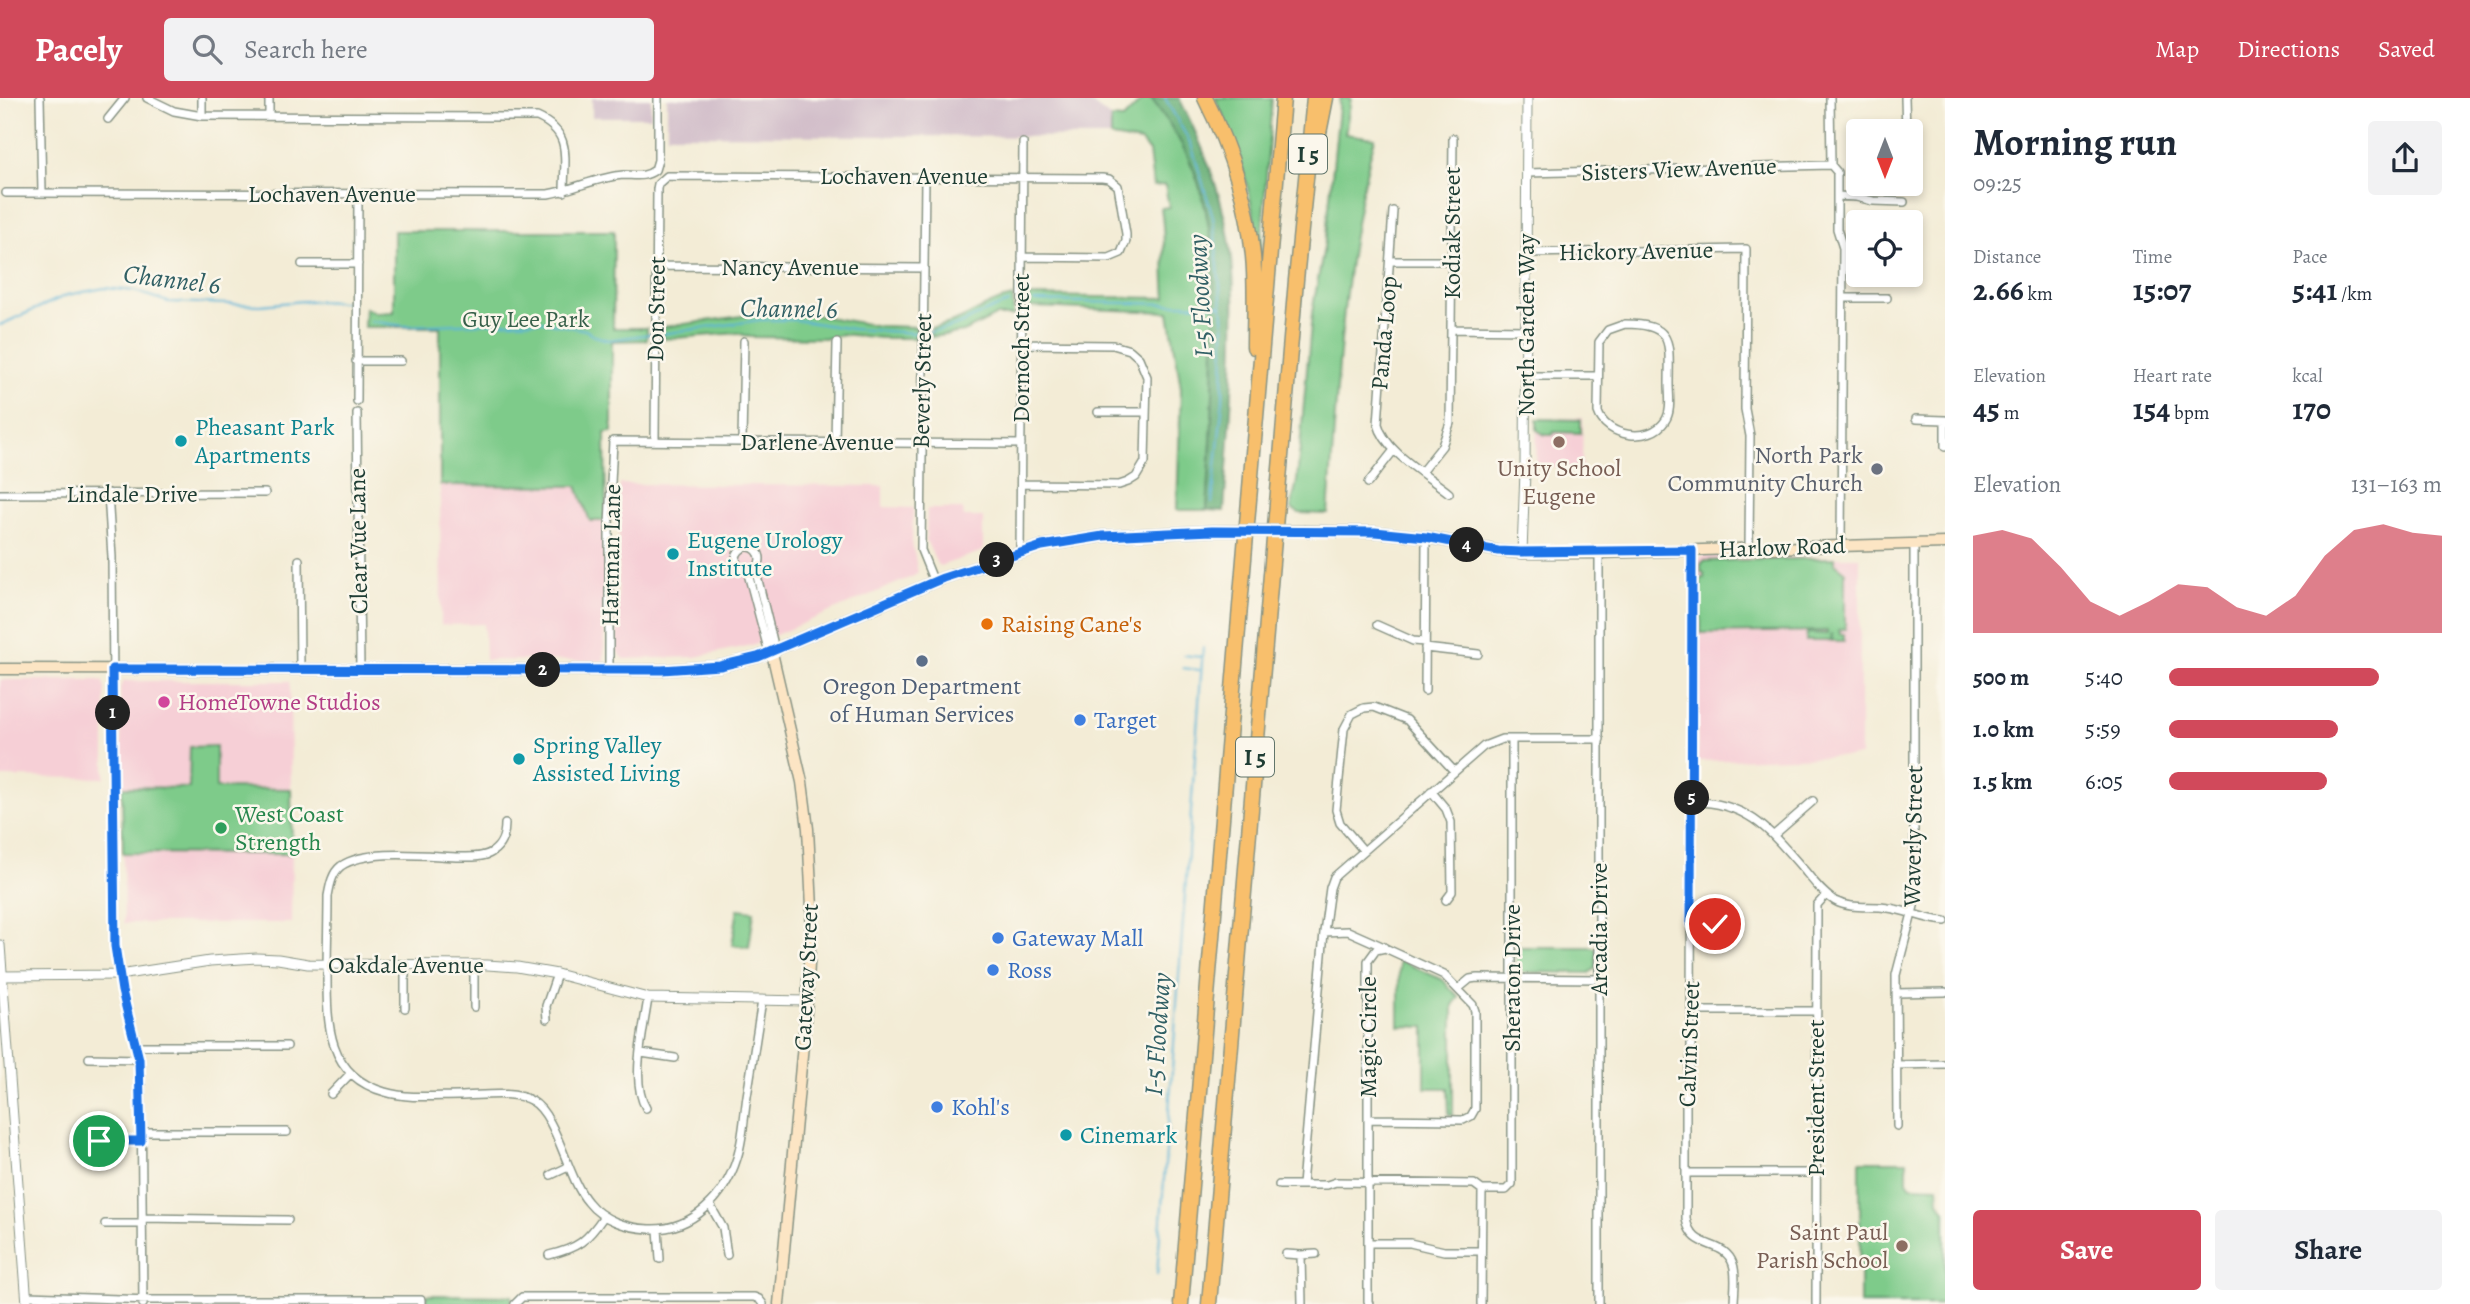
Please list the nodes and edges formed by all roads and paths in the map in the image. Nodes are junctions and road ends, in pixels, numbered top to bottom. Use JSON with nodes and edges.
{"nodes":[{"id":1,"x":40,"y":98,"type":"edge"},
{"id":2,"x":125,"y":98,"type":"edge"},
{"id":3,"x":148,"y":98,"type":"edge"},
{"id":4,"x":202,"y":98,"type":"edge"},
{"id":5,"x":269,"y":98,"type":"edge"},
{"id":6,"x":658,"y":98,"type":"edge"},
{"id":7,"x":1205,"y":98,"type":"edge"},
{"id":8,"x":1283,"y":98,"type":"edge"},
{"id":9,"x":1314,"y":98,"type":"edge"},
{"id":10,"x":1326,"y":98,"type":"edge"},
{"id":11,"x":1527,"y":98,"type":"edge"},
{"id":12,"x":1830,"y":98,"type":"edge"},
{"id":13,"x":1906,"y":98,"type":"edge"},
{"id":14,"x":202,"y":116,"type":"junction"},
{"id":15,"x":269,"y":116,"type":"junction"},
{"id":16,"x":108,"y":118,"type":"dead end"},
{"id":17,"x":1906,"y":119,"type":"edge"},
{"id":18,"x":1453,"y":138,"type":"dead end"},
{"id":19,"x":1023,"y":143,"type":"dead end"},
{"id":20,"x":1831,"y":165,"type":"junction"},
{"id":21,"x":1527,"y":173,"type":"junction"},
{"id":22,"x":925,"y":177,"type":"junction"},
{"id":23,"x":1022,"y":177,"type":"junction"},
{"id":24,"x":662,"y":179,"type":"joint"},
{"id":25,"x":42,"y":192,"type":"junction"},
{"id":26,"x":564,"y":192,"type":"junction"},
{"id":27,"x":6,"y":193,"type":"dead end"},
{"id":28,"x":358,"y":194,"type":"junction"},
{"id":29,"x":1837,"y":196,"type":"junction"},
{"id":30,"x":1905,"y":202,"type":"dead end"},
{"id":31,"x":1302,"y":211,"type":"junction"},
{"id":32,"x":1393,"y":211,"type":"dead end"},
{"id":33,"x":1527,"y":253,"type":"junction"},
{"id":34,"x":1022,"y":257,"type":"junction"},
{"id":35,"x":1390,"y":261,"type":"junction"},
{"id":36,"x":1452,"y":261,"type":"junction"},
{"id":37,"x":302,"y":264,"type":"dead end"},
{"id":38,"x":358,"y":264,"type":"junction"},
{"id":39,"x":657,"y":267,"type":"junction"},
{"id":40,"x":924,"y":268,"type":"junction"},
{"id":41,"x":1843,"y":268,"type":"joint"},
{"id":42,"x":1843,"y":298,"type":"junction"},
{"id":43,"x":1887,"y":298,"type":"dead end"},
{"id":44,"x":1452,"y":329,"type":"junction"},
{"id":45,"x":1526,"y":330,"type":"junction"},
{"id":46,"x":744,"y":341,"type":"dead end"},
{"id":47,"x":837,"y":343,"type":"dead end"},
{"id":48,"x":1022,"y":344,"type":"junction"},
{"id":49,"x":356,"y":361,"type":"junction"},
{"id":50,"x":401,"y":361,"type":"dead end"},
{"id":51,"x":1526,"y":376,"type":"junction"},
{"id":52,"x":1597,"y":376,"type":"junction"},
{"id":53,"x":357,"y":401,"type":"dead end"},
{"id":54,"x":1098,"y":412,"type":"dead end"},
{"id":55,"x":1146,"y":412,"type":"junction"},
{"id":56,"x":357,"y":413,"type":"dead end"},
{"id":57,"x":1916,"y":419,"type":"dead end"},
{"id":58,"x":1945,"y":420,"type":"edge"},
{"id":59,"x":613,"y":441,"type":"joint"},
{"id":60,"x":655,"y":441,"type":"junction"},
{"id":61,"x":742,"y":441,"type":"junction"},
{"id":62,"x":835,"y":442,"type":"junction"},
{"id":63,"x":922,"y":443,"type":"junction"},
{"id":64,"x":1021,"y":444,"type":"junction"},
{"id":65,"x":1945,"y":447,"type":"edge"},
{"id":66,"x":1394,"y":450,"type":"junction"},
{"id":67,"x":1422,"y":471,"type":"junction"},
{"id":68,"x":1252,"y":474,"type":"junction"},
{"id":69,"x":1367,"y":483,"type":"dead end"},
{"id":70,"x":1021,"y":484,"type":"junction"},
{"id":71,"x":108,"y":493,"type":"junction"},
{"id":72,"x":265,"y":493,"type":"dead end"},
{"id":73,"x":1449,"y":493,"type":"dead end"},
{"id":74,"x":0,"y":494,"type":"edge"},
{"id":75,"x":1426,"y":537,"type":"junction"},
{"id":76,"x":1945,"y":543,"type":"edge"},
{"id":77,"x":1914,"y":544,"type":"junction"},
{"id":78,"x":1841,"y":545,"type":"junction"},
{"id":79,"x":1749,"y":548,"type":"junction"},
{"id":80,"x":1692,"y":550,"type":"junction"},
{"id":81,"x":1521,"y":552,"type":"junction"},
{"id":82,"x":1020,"y":553,"type":"junction"},
{"id":83,"x":1599,"y":553,"type":"junction"},
{"id":84,"x":299,"y":560,"type":"dead end"},
{"id":85,"x":755,"y":568,"type":"junction"},
{"id":86,"x":747,"y":570,"type":"junction"},
{"id":87,"x":933,"y":582,"type":"junction"},
{"id":88,"x":1377,"y":625,"type":"dead end"},
{"id":89,"x":1425,"y":645,"type":"junction"},
{"id":90,"x":772,"y":653,"type":"junction"},
{"id":91,"x":1478,"y":654,"type":"dead end"},
{"id":92,"x":0,"y":669,"type":"edge"},
{"id":93,"x":112,"y":669,"type":"junction"},
{"id":94,"x":300,"y":669,"type":"junction"},
{"id":95,"x":359,"y":670,"type":"junction"},
{"id":96,"x":610,"y":670,"type":"junction"},
{"id":97,"x":1425,"y":691,"type":"dead end"},
{"id":98,"x":1512,"y":739,"type":"junction"},
{"id":99,"x":1600,"y":739,"type":"junction"},
{"id":100,"x":1454,"y":771,"type":"junction"},
{"id":101,"x":1431,"y":791,"type":"junction"},
{"id":102,"x":1813,"y":801,"type":"dead end"},
{"id":103,"x":1692,"y":802,"type":"junction"},
{"id":104,"x":505,"y":824,"type":"dead end"},
{"id":105,"x":1774,"y":835,"type":"junction"},
{"id":106,"x":1363,"y":850,"type":"junction"},
{"id":107,"x":1826,"y":895,"type":"junction"},
{"id":108,"x":1446,"y":900,"type":"dead end"},
{"id":109,"x":1913,"y":914,"type":"junction"},
{"id":110,"x":1945,"y":921,"type":"edge"},
{"id":111,"x":1691,"y":924,"type":"junction"},
{"id":112,"x":1731,"y":924,"type":"dead end"},
{"id":113,"x":1324,"y":932,"type":"junction"},
{"id":114,"x":0,"y":945,"type":"edge"},
{"id":115,"x":1385,"y":948,"type":"junction"},
{"id":116,"x":327,"y":964,"type":"junction"},
{"id":117,"x":405,"y":965,"type":"junction"},
{"id":118,"x":474,"y":965,"type":"junction"},
{"id":119,"x":557,"y":974,"type":"junction"},
{"id":120,"x":119,"y":975,"type":"junction"},
{"id":121,"x":2,"y":976,"type":"junction"},
{"id":122,"x":1512,"y":978,"type":"junction"},
{"id":123,"x":1599,"y":979,"type":"junction"},
{"id":124,"x":1458,"y":989,"type":"junction"},
{"id":125,"x":1945,"y":992,"type":"edge"},
{"id":126,"x":1896,"y":993,"type":"junction"},
{"id":127,"x":2,"y":995,"type":"edge"},
{"id":128,"x":648,"y":998,"type":"junction"},
{"id":129,"x":762,"y":1000,"type":"junction"},
{"id":130,"x":807,"y":1001,"type":"junction"},
{"id":131,"x":474,"y":1007,"type":"dead end"},
{"id":132,"x":405,"y":1008,"type":"dead end"},
{"id":133,"x":1691,"y":1011,"type":"junction"},
{"id":134,"x":1816,"y":1011,"type":"junction"},
{"id":135,"x":547,"y":1019,"type":"dead end"},
{"id":136,"x":137,"y":1046,"type":"junction"},
{"id":137,"x":287,"y":1046,"type":"dead end"},
{"id":138,"x":641,"y":1053,"type":"junction"},
{"id":139,"x":89,"y":1058,"type":"dead end"},
{"id":140,"x":675,"y":1058,"type":"dead end"},
{"id":141,"x":139,"y":1059,"type":"junction"},
{"id":142,"x":1945,"y":1064,"type":"edge"},
{"id":143,"x":1896,"y":1065,"type":"junction"},
{"id":144,"x":351,"y":1073,"type":"junction"},
{"id":145,"x":331,"y":1094,"type":"dead end"},
{"id":146,"x":646,"y":1108,"type":"dead end"},
{"id":147,"x":1368,"y":1119,"type":"junction"},
{"id":148,"x":1897,"y":1126,"type":"dead end"},
{"id":149,"x":141,"y":1132,"type":"junction"},
{"id":150,"x":288,"y":1132,"type":"dead end"},
{"id":151,"x":99,"y":1141,"type":"dead end"},
{"id":152,"x":141,"y":1141,"type":"junction"},
{"id":153,"x":568,"y":1167,"type":"junction"},
{"id":154,"x":1686,"y":1173,"type":"junction"},
{"id":155,"x":1816,"y":1173,"type":"junction"},
{"id":156,"x":551,"y":1175,"type":"dead end"},
{"id":157,"x":1368,"y":1182,"type":"junction"},
{"id":158,"x":1279,"y":1185,"type":"dead end"},
{"id":159,"x":1302,"y":1185,"type":"junction"},
{"id":160,"x":1482,"y":1190,"type":"junction"},
{"id":161,"x":710,"y":1205,"type":"junction"},
{"id":162,"x":604,"y":1216,"type":"junction"},
{"id":163,"x":288,"y":1220,"type":"dead end"},
{"id":164,"x":142,"y":1221,"type":"junction"},
{"id":165,"x":105,"y":1224,"type":"dead end"},
{"id":166,"x":658,"y":1229,"type":"junction"},
{"id":167,"x":1368,"y":1243,"type":"junction"},
{"id":168,"x":1481,"y":1251,"type":"junction"},
{"id":169,"x":549,"y":1255,"type":"dead end"},
{"id":170,"x":727,"y":1255,"type":"dead end"},
{"id":171,"x":1286,"y":1255,"type":"dead end"},
{"id":172,"x":1301,"y":1255,"type":"junction"},
{"id":173,"x":1316,"y":1255,"type":"dead end"},
{"id":174,"x":660,"y":1259,"type":"dead end"},
{"id":175,"x":27,"y":1300,"type":"edge"},
{"id":176,"x":143,"y":1301,"type":"edge"},
{"id":177,"x":638,"y":1301,"type":"edge"},
{"id":178,"x":421,"y":1302,"type":"edge"},
{"id":179,"x":515,"y":1304,"type":"edge"},
{"id":180,"x":763,"y":1304,"type":"edge"},
{"id":181,"x":779,"y":1304,"type":"edge"},
{"id":182,"x":1181,"y":1304,"type":"edge"},
{"id":183,"x":1209,"y":1304,"type":"edge"},
{"id":184,"x":1302,"y":1304,"type":"edge"},
{"id":185,"x":1369,"y":1304,"type":"edge"},
{"id":186,"x":1481,"y":1304,"type":"edge"},
{"id":187,"x":1600,"y":1304,"type":"edge"},
{"id":188,"x":1734,"y":1304,"type":"edge"},
{"id":189,"x":1816,"y":1304,"type":"edge"}],
"edges":[{"from":1,"to":25,"type":"street"},
{"from":2,"to":16,"type":"street"},
{"from":3,"to":14,"type":"street"},
{"from":4,"to":14,"type":"street"},
{"from":5,"to":15,"type":"street"},
{"from":6,"to":26,"type":"street","name":"Lochaven Avenue"},
{"from":7,"to":68,"type":"highway"},
{"from":8,"to":68,"type":"highway","number":"I 5"},
{"from":9,"to":31,"type":"highway","number":"I 5"},
{"from":10,"to":31,"type":"highway"},
{"from":11,"to":21,"type":"street","name":"North Garden Way"},
{"from":12,"to":20,"type":"street"},
{"from":13,"to":17,"type":"street"},
{"from":14,"to":15,"type":"street"},
{"from":15,"to":26,"type":"street"},
{"from":18,"to":36,"type":"street","name":"Kodiak Street"},
{"from":19,"to":23,"type":"street","name":"Dornoch Street"},
{"from":20,"to":21,"type":"street","name":"Sisters View Avenue"},
{"from":20,"to":29,"type":"street"},
{"from":21,"to":33,"type":"street","name":"North Garden Way"},
{"from":22,"to":23,"type":"street","name":"Lochaven Avenue"},
{"from":22,"to":24,"type":"street","name":"Lochaven Avenue"},
{"from":22,"to":40,"type":"street","name":"Beverly Street"},
{"from":23,"to":34,"type":"street","name":"Dornoch Street"},
{"from":23,"to":34,"type":"street","name":"Lochaven Avenue"},
{"from":24,"to":39,"type":"street","name":"Don Street"},
{"from":25,"to":27,"type":"street","name":"Lochaven Avenue"},
{"from":25,"to":28,"type":"street","name":"Lochaven Avenue"},
{"from":26,"to":28,"type":"street","name":"Lochaven Avenue"},
{"from":28,"to":38,"type":"street"},
{"from":29,"to":30,"type":"street"},
{"from":29,"to":41,"type":"street"},
{"from":31,"to":183,"type":"highway","number":"I 5"},
{"from":32,"to":35,"type":"street","name":"Panda Loop"},
{"from":33,"to":45,"type":"street","name":"North Garden Way"},
{"from":33,"to":79,"type":"street","name":"Hickory Avenue"},
{"from":34,"to":48,"type":"street","name":"Dornoch Street"},
{"from":35,"to":36,"type":"street"},
{"from":35,"to":66,"type":"street","name":"Panda Loop"},
{"from":36,"to":44,"type":"street","name":"Kodiak Street"},
{"from":37,"to":38,"type":"street"},
{"from":38,"to":49,"type":"street"},
{"from":39,"to":40,"type":"street","name":"Nancy Avenue"},
{"from":39,"to":60,"type":"street","name":"Don Street"},
{"from":40,"to":63,"type":"street","name":"Beverly Street"},
{"from":41,"to":42,"type":"street"},
{"from":42,"to":43,"type":"street"},
{"from":42,"to":78,"type":"street"},
{"from":44,"to":45,"type":"street","name":"Kodiak Street"},
{"from":44,"to":67,"type":"street","name":"Kodiak Street"},
{"from":45,"to":51,"type":"street","name":"North Garden Way"},
{"from":46,"to":61,"type":"street"},
{"from":47,"to":62,"type":"street"},
{"from":48,"to":55,"type":"street"},
{"from":48,"to":64,"type":"street","name":"Dornoch Street"},
{"from":49,"to":50,"type":"street"},
{"from":49,"to":53,"type":"street"},
{"from":51,"to":52,"type":"street"},
{"from":51,"to":81,"type":"street","name":"North Garden Way"},
{"from":52,"to":52,"type":"street"},
{"from":54,"to":55,"type":"street"},
{"from":55,"to":70,"type":"street"},
{"from":56,"to":95,"type":"street","name":"Clear Vue Lane"},
{"from":57,"to":58,"type":"street"},
{"from":58,"to":65,"type":"street"},
{"from":59,"to":60,"type":"street","name":"Darlene Avenue"},
{"from":59,"to":96,"type":"street","name":"Hartman Lane"},
{"from":60,"to":61,"type":"street","name":"Darlene Avenue"},
{"from":61,"to":62,"type":"street","name":"Darlene Avenue"},
{"from":62,"to":63,"type":"street","name":"Darlene Avenue"},
{"from":63,"to":64,"type":"street","name":"Darlene Avenue"},
{"from":63,"to":87,"type":"street","name":"Beverly Street"},
{"from":64,"to":70,"type":"street","name":"Dornoch Street"},
{"from":66,"to":67,"type":"street","name":"Panda Loop"},
{"from":66,"to":69,"type":"street"},
{"from":67,"to":73,"type":"street","name":"Panda Loop"},
{"from":68,"to":182,"type":"highway","number":"I 5"},
{"from":70,"to":82,"type":"street","name":"Dornoch Street"},
{"from":71,"to":72,"type":"street","name":"Lindale Drive"},
{"from":71,"to":74,"type":"street","name":"Lindale Drive"},
{"from":71,"to":93,"type":"street"},
{"from":75,"to":81,"type":"main road","name":"Harlow Road"},
{"from":75,"to":82,"type":"main road","name":"Harlow Road","bridge":true},
{"from":75,"to":89,"type":"street"},
{"from":76,"to":77,"type":"main road","name":"Harlow Road"},
{"from":77,"to":78,"type":"main road","name":"Harlow Road"},
{"from":77,"to":109,"type":"street","name":"Waverly Street"},
{"from":78,"to":79,"type":"main road","name":"Harlow Road"},
{"from":79,"to":80,"type":"main road","name":"Harlow Road"},
{"from":80,"to":83,"type":"main road","name":"Harlow Road"},
{"from":80,"to":103,"type":"street","name":"Calvin Street"},
{"from":81,"to":83,"type":"main road","name":"Harlow Road"},
{"from":82,"to":87,"type":"main road","name":"Harlow Road"},
{"from":83,"to":99,"type":"street","name":"Arcadia Drive"},
{"from":84,"to":94,"type":"street"},
{"from":85,"to":86,"type":"street"},
{"from":85,"to":86,"type":"street"},
{"from":85,"to":90,"type":"street","name":"Gateway Street"},
{"from":86,"to":90,"type":"street","name":"Gateway Street"},
{"from":87,"to":90,"type":"main road","name":"Harlow Road"},
{"from":88,"to":89,"type":"street"},
{"from":89,"to":91,"type":"street"},
{"from":89,"to":97,"type":"street"},
{"from":90,"to":96,"type":"main road","name":"Harlow Road"},
{"from":90,"to":130,"type":"main road","name":"Gateway Street"},
{"from":92,"to":93,"type":"main road","name":"Harlow Road"},
{"from":93,"to":94,"type":"main road","name":"Harlow Road"},
{"from":93,"to":120,"type":"street"},
{"from":94,"to":95,"type":"main road","name":"Harlow Road"},
{"from":95,"to":96,"type":"main road","name":"Harlow Road"},
{"from":98,"to":99,"type":"street"},
{"from":98,"to":100,"type":"street"},
{"from":98,"to":122,"type":"street","name":"Sheraton Drive"},
{"from":99,"to":123,"type":"street","name":"Arcadia Drive"},
{"from":100,"to":101,"type":"street"},
{"from":100,"to":106,"type":"street"},
{"from":101,"to":106,"type":"street"},
{"from":101,"to":108,"type":"street"},
{"from":102,"to":105,"type":"street"},
{"from":103,"to":105,"type":"street"},
{"from":103,"to":111,"type":"street","name":"Calvin Street"},
{"from":104,"to":116,"type":"street"},
{"from":105,"to":107,"type":"street"},
{"from":106,"to":113,"type":"street"},
{"from":107,"to":109,"type":"street"},
{"from":107,"to":134,"type":"street","name":"President Street"},
{"from":109,"to":110,"type":"street"},
{"from":109,"to":126,"type":"street","name":"Waverly Street"},
{"from":111,"to":112,"type":"street"},
{"from":111,"to":133,"type":"street","name":"Calvin Street"},
{"from":113,"to":115,"type":"street"},
{"from":113,"to":159,"type":"street"},
{"from":114,"to":121,"type":"street"},
{"from":115,"to":124,"type":"street","name":"Magic Circle"},
{"from":115,"to":147,"type":"street","name":"Magic Circle"},
{"from":116,"to":117,"type":"street","name":"Oakdale Avenue"},
{"from":116,"to":120,"type":"street","name":"Oakdale Avenue"},
{"from":116,"to":144,"type":"street"},
{"from":117,"to":118,"type":"street","name":"Oakdale Avenue"},
{"from":117,"to":132,"type":"street"},
{"from":118,"to":119,"type":"street","name":"Oakdale Avenue"},
{"from":118,"to":131,"type":"street"},
{"from":119,"to":128,"type":"street","name":"Oakdale Avenue"},
{"from":119,"to":135,"type":"street"},
{"from":120,"to":121,"type":"street","name":"Oakdale Avenue"},
{"from":120,"to":136,"type":"street"},
{"from":121,"to":127,"type":"street"},
{"from":122,"to":123,"type":"street"},
{"from":122,"to":124,"type":"street"},
{"from":122,"to":160,"type":"street","name":"Sheraton Drive"},
{"from":123,"to":187,"type":"street","name":"Arcadia Drive"},
{"from":124,"to":147,"type":"street","name":"Magic Circle"},
{"from":125,"to":126,"type":"street"},
{"from":126,"to":143,"type":"street","name":"Waverly Street"},
{"from":127,"to":175,"type":"street"},
{"from":128,"to":129,"type":"street","name":"Oakdale Avenue"},
{"from":128,"to":138,"type":"street"},
{"from":129,"to":130,"type":"street","name":"Oakdale Avenue"},
{"from":129,"to":161,"type":"street"},
{"from":130,"to":181,"type":"main road","name":"Gateway Street"},
{"from":133,"to":134,"type":"street"},
{"from":133,"to":154,"type":"street","name":"Calvin Street"},
{"from":134,"to":155,"type":"street","name":"President Street"},
{"from":136,"to":137,"type":"street"},
{"from":136,"to":141,"type":"street"},
{"from":138,"to":140,"type":"street"},
{"from":138,"to":146,"type":"street"},
{"from":139,"to":141,"type":"street"},
{"from":141,"to":149,"type":"street"},
{"from":142,"to":143,"type":"street"},
{"from":143,"to":148,"type":"street","name":"Waverly Street"},
{"from":144,"to":145,"type":"street"},
{"from":144,"to":153,"type":"street"},
{"from":147,"to":157,"type":"street","name":"Magic Circle"},
{"from":149,"to":150,"type":"street"},
{"from":149,"to":152,"type":"street"},
{"from":151,"to":152,"type":"street"},
{"from":152,"to":164,"type":"street"},
{"from":153,"to":156,"type":"street"},
{"from":153,"to":162,"type":"street"},
{"from":154,"to":155,"type":"street"},
{"from":154,"to":188,"type":"street","name":"Calvin Street"},
{"from":155,"to":189,"type":"street","name":"President Street"},
{"from":157,"to":159,"type":"street"},
{"from":157,"to":160,"type":"street"},
{"from":157,"to":167,"type":"street","name":"Magic Circle"},
{"from":158,"to":159,"type":"street"},
{"from":160,"to":168,"type":"street"},
{"from":161,"to":166,"type":"street"},
{"from":161,"to":170,"type":"street"},
{"from":162,"to":166,"type":"street"},
{"from":162,"to":169,"type":"street"},
{"from":163,"to":164,"type":"street"},
{"from":164,"to":165,"type":"street"},
{"from":164,"to":176,"type":"street"},
{"from":166,"to":174,"type":"street"},
{"from":167,"to":168,"type":"street"},
{"from":167,"to":185,"type":"street","name":"Magic Circle"},
{"from":168,"to":186,"type":"street"},
{"from":171,"to":172,"type":"street"},
{"from":172,"to":173,"type":"street"},
{"from":172,"to":184,"type":"street"},
{"from":175,"to":176,"type":"street"},
{"from":176,"to":178,"type":"street"},
{"from":177,"to":179,"type":"street"},
{"from":177,"to":180,"type":"street"}]}
